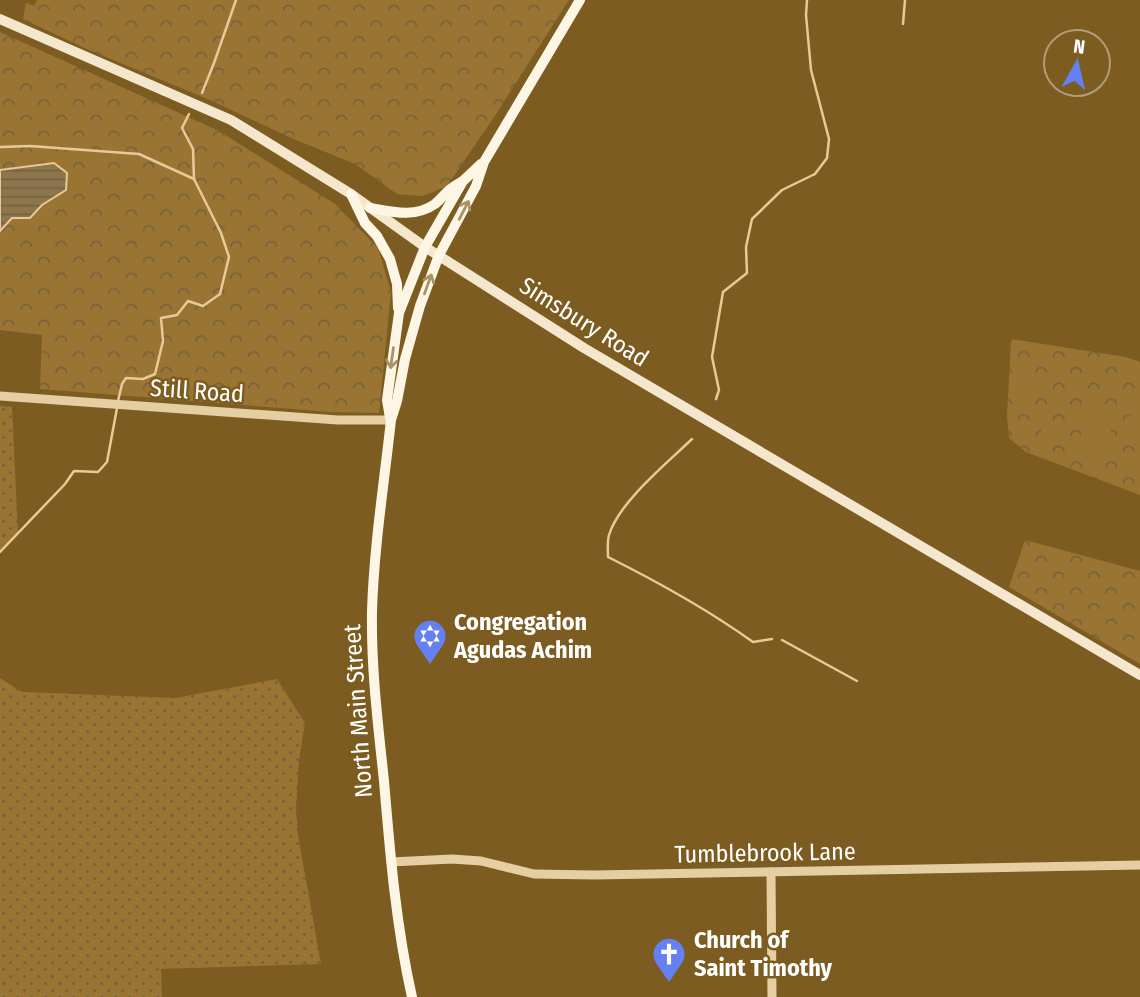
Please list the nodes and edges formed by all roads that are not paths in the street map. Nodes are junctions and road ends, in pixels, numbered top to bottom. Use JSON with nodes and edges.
{"nodes":[{"id":1,"x":580,"y":0,"type":"edge"},
{"id":2,"x":0,"y":19,"type":"edge"},
{"id":3,"x":484,"y":162,"type":"junction"},
{"id":4,"x":463,"y":181,"type":"junction"},
{"id":5,"x":351,"y":194,"type":"junction"},
{"id":6,"x":370,"y":208,"type":"junction"},
{"id":7,"x":425,"y":247,"type":"junction"},
{"id":8,"x":439,"y":256,"type":"junction"},
{"id":9,"x":399,"y":313,"type":"junction"},
{"id":10,"x":0,"y":396,"type":"edge"},
{"id":11,"x":391,"y":420,"type":"junction"},
{"id":12,"x":1140,"y":675,"type":"edge"},
{"id":13,"x":391,"y":862,"type":"junction"},
{"id":14,"x":1140,"y":865,"type":"edge"},
{"id":15,"x":771,"y":872,"type":"junction"},
{"id":16,"x":412,"y":997,"type":"edge"},
{"id":17,"x":772,"y":997,"type":"edge"}],
"edges":[{"from":1,"to":3,"type":"main road"},
{"from":2,"to":5,"type":"main road","name":"Simsbury Road"},
{"from":3,"to":4,"type":"main road"},
{"from":8,"to":3,"type":"main road","name":"North Main Street","one_way":true},
{"from":4,"to":6,"type":"main road"},
{"from":4,"to":7,"type":"main road","name":"North Main Street"},
{"from":5,"to":6,"type":"main road","name":"Simsbury Road"},
{"from":5,"to":9,"type":"main road"},
{"from":6,"to":7,"type":"main road","name":"Simsbury Road"},
{"from":7,"to":8,"type":"main road","name":"Simsbury Road"},
{"from":7,"to":9,"type":"main road","name":"North Main Street"},
{"from":11,"to":8,"type":"main road","name":"North Main Street","one_way":true},
{"from":8,"to":12,"type":"main road","name":"Simsbury Road"},
{"from":9,"to":11,"type":"main road","name":"North Main Street","one_way":true},
{"from":10,"to":11,"type":"street","name":"Still Road"},
{"from":11,"to":13,"type":"main road","name":"North Main Street"},
{"from":13,"to":15,"type":"street","name":"Tumblebrook Lane"},
{"from":13,"to":16,"type":"main road","name":"North Main Street"},
{"from":14,"to":15,"type":"street","name":"Tumblebrook Lane"},
{"from":15,"to":17,"type":"street"}]}
